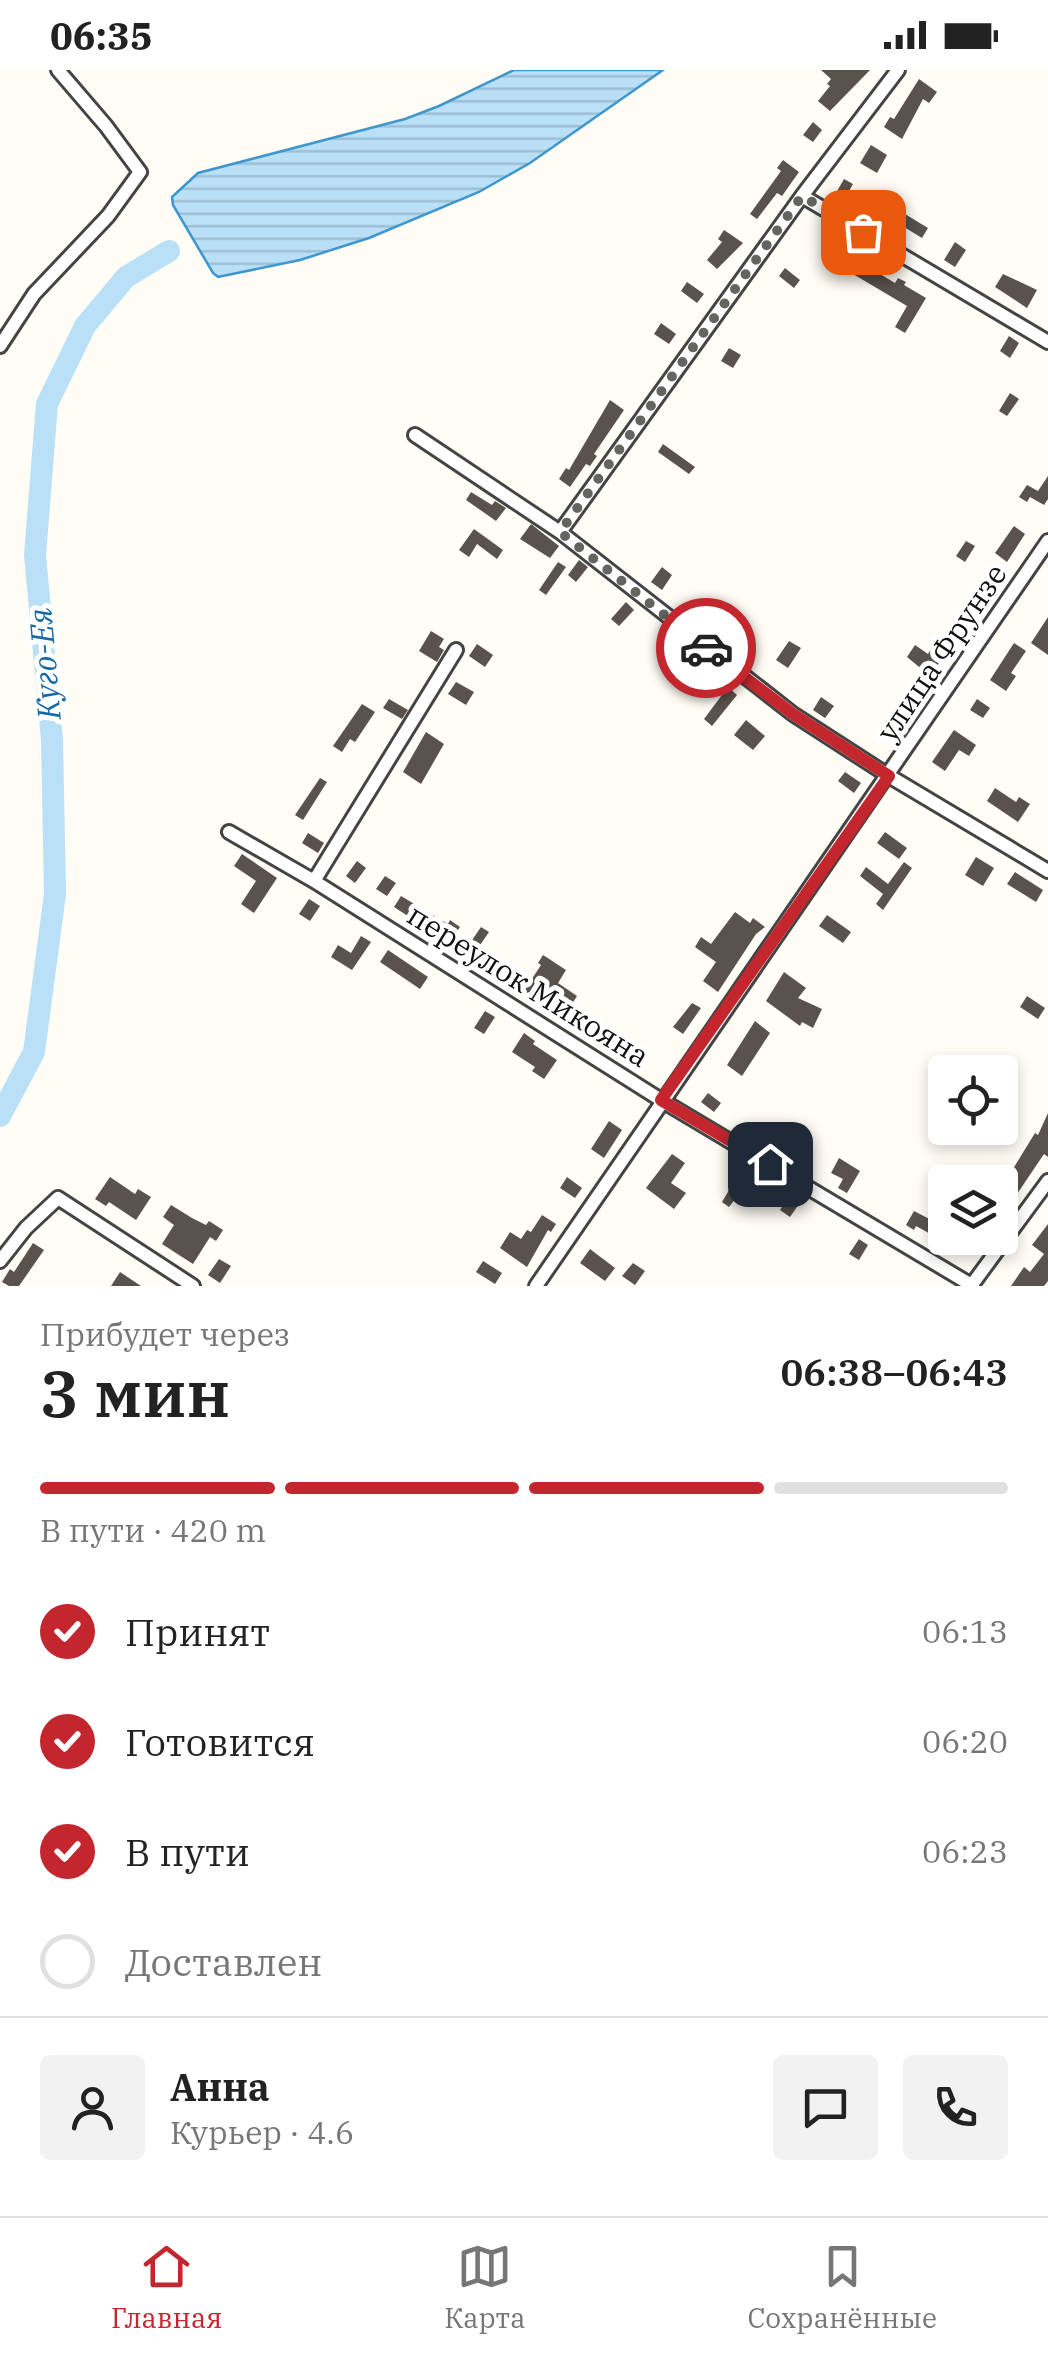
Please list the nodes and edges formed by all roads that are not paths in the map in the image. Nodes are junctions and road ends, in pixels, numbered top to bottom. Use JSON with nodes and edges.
{"nodes":[{"id":1,"x":58,"y":70,"type":"edge"},
{"id":2,"x":898,"y":70,"type":"edge"},
{"id":3,"x":802,"y":196,"type":"junction"},
{"id":4,"x":1048,"y":342,"type":"edge"},
{"id":5,"x":0,"y":346,"type":"edge"},
{"id":6,"x":415,"y":435,"type":"dead end"},
{"id":7,"x":560,"y":532,"type":"junction"},
{"id":8,"x":1048,"y":541,"type":"edge"},
{"id":9,"x":456,"y":650,"type":"dead end"},
{"id":10,"x":889,"y":776,"type":"junction"},
{"id":11,"x":229,"y":832,"type":"dead end"},
{"id":12,"x":1048,"y":870,"type":"edge"},
{"id":13,"x":314,"y":881,"type":"junction"},
{"id":14,"x":661,"y":1100,"type":"junction"},
{"id":15,"x":1048,"y":1181,"type":"edge"},
{"id":16,"x":0,"y":1261,"type":"edge"},
{"id":17,"x":193,"y":1286,"type":"edge"},
{"id":18,"x":536,"y":1286,"type":"edge"},
{"id":19,"x":972,"y":1286,"type":"edge"}],
"edges":[{"from":1,"to":5,"type":"street"},
{"from":2,"to":3,"type":"street"},
{"from":3,"to":4,"type":"street"},
{"from":3,"to":7,"type":"street"},
{"from":6,"to":7,"type":"street"},
{"from":7,"to":10,"type":"street"},
{"from":8,"to":10,"type":"street","name":"улица Фрунзе"},
{"from":9,"to":13,"type":"street"},
{"from":10,"to":12,"type":"street"},
{"from":10,"to":14,"type":"street","name":"улица Фрунзе"},
{"from":11,"to":13,"type":"street","name":"переулок Микояна"},
{"from":13,"to":14,"type":"street","name":"переулок Микояна"},
{"from":14,"to":18,"type":"street","name":"улица Фрунзе"},
{"from":14,"to":19,"type":"street","name":"переулок Микояна"},
{"from":15,"to":19,"type":"street"},
{"from":16,"to":17,"type":"street"}]}
